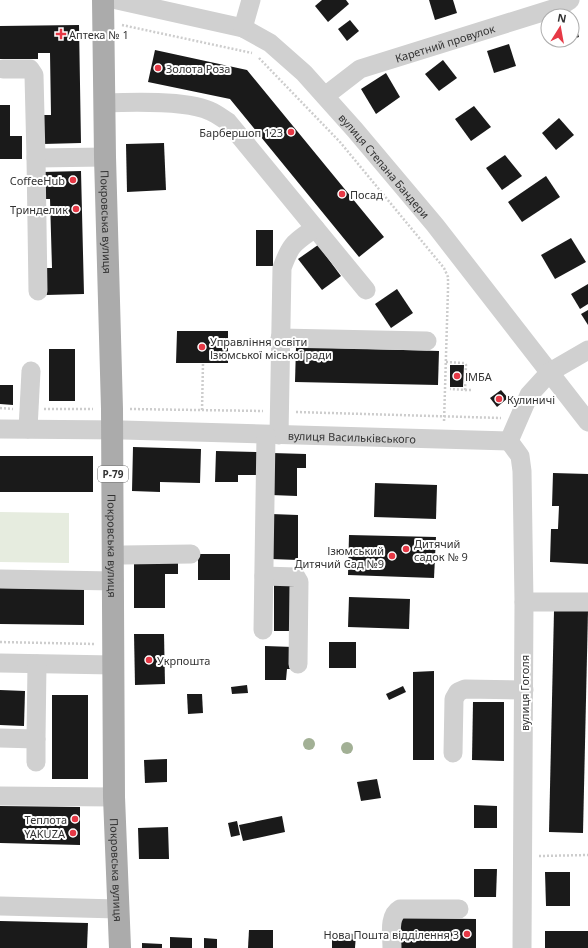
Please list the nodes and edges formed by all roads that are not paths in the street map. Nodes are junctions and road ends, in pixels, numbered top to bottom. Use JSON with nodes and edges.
{"nodes":[{"id":1,"x":103,"y":0,"type":"edge"},
{"id":2,"x":117,"y":0,"type":"edge"},
{"id":3,"x":251,"y":0,"type":"edge"},
{"id":4,"x":570,"y":0,"type":"edge"},
{"id":5,"x":243,"y":28,"type":"junction"},
{"id":6,"x":3,"y":69,"type":"dead end"},
{"id":7,"x":325,"y":96,"type":"junction"},
{"id":8,"x":104,"y":103,"type":"junction"},
{"id":9,"x":105,"y":157,"type":"junction"},
{"id":10,"x":36,"y":158,"type":"junction"},
{"id":11,"x":315,"y":228,"type":"junction"},
{"id":12,"x":366,"y":290,"type":"dead end"},
{"id":13,"x":38,"y":291,"type":"dead end"},
{"id":14,"x":280,"y":338,"type":"junction"},
{"id":15,"x":427,"y":342,"type":"dead end"},
{"id":16,"x":588,"y":350,"type":"edge"},
{"id":17,"x":31,"y":371,"type":"dead end"},
{"id":18,"x":550,"y":372,"type":"junction"},
{"id":19,"x":112,"y":420,"type":"junction"},
{"id":20,"x":588,"y":422,"type":"edge"},
{"id":21,"x":0,"y":429,"type":"edge"},
{"id":22,"x":28,"y":429,"type":"junction"},
{"id":23,"x":272,"y":435,"type":"junction"},
{"id":24,"x":509,"y":441,"type":"junction"},
{"id":25,"x":191,"y":554,"type":"dead end"},
{"id":26,"x":124,"y":555,"type":"dead end"},
{"id":27,"x":264,"y":576,"type":"junction"},
{"id":28,"x":0,"y":579,"type":"edge"},
{"id":29,"x":114,"y":580,"type":"junction"},
{"id":30,"x":524,"y":602,"type":"junction"},
{"id":31,"x":588,"y":602,"type":"edge"},
{"id":32,"x":263,"y":630,"type":"dead end"},
{"id":33,"x":114,"y":655,"type":"junction"},
{"id":34,"x":0,"y":663,"type":"edge"},
{"id":35,"x":37,"y":664,"type":"junction"},
{"id":36,"x":298,"y":664,"type":"dead end"},
{"id":37,"x":524,"y":690,"type":"junction"},
{"id":38,"x":0,"y":738,"type":"edge"},
{"id":39,"x":36,"y":739,"type":"junction"},
{"id":40,"x":453,"y":753,"type":"dead end"},
{"id":41,"x":36,"y":762,"type":"dead end"},
{"id":42,"x":0,"y":796,"type":"edge"},
{"id":43,"x":114,"y":797,"type":"junction"},
{"id":44,"x":0,"y":906,"type":"edge"},
{"id":45,"x":118,"y":909,"type":"junction"},
{"id":46,"x":459,"y":909,"type":"dead end"},
{"id":47,"x":120,"y":948,"type":"edge"},
{"id":48,"x":392,"y":948,"type":"edge"},
{"id":49,"x":522,"y":948,"type":"edge"}],
"edges":[{"from":1,"to":8,"type":"main road","name":"Покровська вулиця","number":"Р-79"},
{"from":2,"to":5,"type":"street","name":"вулиця Степана Бандери"},
{"from":3,"to":5,"type":"street"},
{"from":4,"to":7,"type":"street","name":"Каретний провулок"},
{"from":5,"to":7,"type":"street","name":"вулиця Степана Бандери"},
{"from":6,"to":10,"type":"street"},
{"from":7,"to":18,"type":"street","name":"вулиця Степана Бандери"},
{"from":8,"to":9,"type":"main road","name":"Покровська вулиця","number":"Р-79"},
{"from":8,"to":11,"type":"street"},
{"from":9,"to":10,"type":"street"},
{"from":9,"to":19,"type":"main road","name":"Покровська вулиця","number":"Р-79"},
{"from":10,"to":13,"type":"street"},
{"from":11,"to":12,"type":"street"},
{"from":11,"to":14,"type":"street"},
{"from":14,"to":15,"type":"street"},
{"from":14,"to":23,"type":"street"},
{"from":16,"to":18,"type":"street"},
{"from":17,"to":22,"type":"street"},
{"from":18,"to":20,"type":"street","name":"вулиця Степана Бандери"},
{"from":18,"to":24,"type":"street"},
{"from":19,"to":22,"type":"street","name":"вулиця Васильківського"},
{"from":19,"to":23,"type":"street","name":"вулиця Васильківського"},
{"from":19,"to":29,"type":"main road","name":"Покровська вулиця","number":"Р-79"},
{"from":21,"to":22,"type":"street","name":"вулиця Васильківського"},
{"from":23,"to":24,"type":"street","name":"вулиця Васильківського"},
{"from":23,"to":27,"type":"street"},
{"from":24,"to":30,"type":"street","name":"вулиця Гоголя"},
{"from":25,"to":26,"type":"street"},
{"from":27,"to":32,"type":"street"},
{"from":27,"to":36,"type":"street"},
{"from":28,"to":29,"type":"street"},
{"from":29,"to":33,"type":"main road","name":"Покровська вулиця","number":"Р-79"},
{"from":30,"to":31,"type":"street"},
{"from":30,"to":37,"type":"street","name":"вулиця Гоголя"},
{"from":33,"to":35,"type":"street"},
{"from":33,"to":43,"type":"main road","name":"Покровська вулиця","number":"Р-79"},
{"from":34,"to":35,"type":"street"},
{"from":35,"to":39,"type":"street"},
{"from":37,"to":40,"type":"street"},
{"from":37,"to":49,"type":"street","name":"вулиця Гоголя"},
{"from":38,"to":39,"type":"street"},
{"from":39,"to":41,"type":"street"},
{"from":42,"to":43,"type":"street"},
{"from":43,"to":45,"type":"main road","name":"Покровська вулиця","number":"Р-79"},
{"from":44,"to":45,"type":"street"},
{"from":45,"to":47,"type":"main road","name":"Покровська вулиця","number":"Р-79"},
{"from":46,"to":48,"type":"street"}]}
